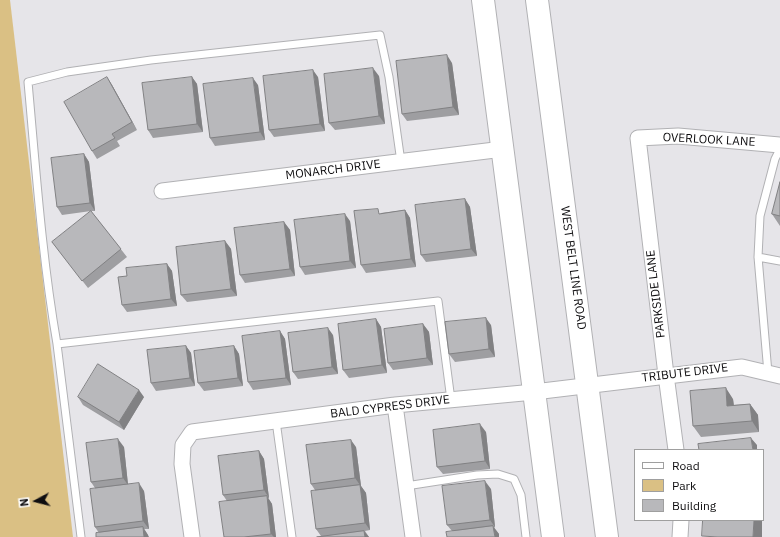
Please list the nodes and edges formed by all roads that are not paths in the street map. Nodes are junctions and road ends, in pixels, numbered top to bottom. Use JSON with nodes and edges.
{"nodes":[{"id":1,"x":483,"y":0,"type":"edge"},
{"id":2,"x":537,"y":0,"type":"edge"},
{"id":3,"x":638,"y":138,"type":"joint"},
{"id":4,"x":780,"y":144,"type":"edge"},
{"id":5,"x":503,"y":149,"type":"junction"},
{"id":6,"x":780,"y":149,"type":"edge"},
{"id":7,"x":401,"y":162,"type":"junction"},
{"id":8,"x":162,"y":191,"type":"dead end"},
{"id":9,"x":758,"y":257,"type":"junction"},
{"id":10,"x":780,"y":261,"type":"edge"},
{"id":11,"x":57,"y":344,"type":"junction"},
{"id":12,"x":666,"y":375,"type":"junction"},
{"id":13,"x":774,"y":375,"type":"edge"},
{"id":14,"x":589,"y":384,"type":"junction"},
{"id":15,"x":534,"y":392,"type":"junction"},
{"id":16,"x":450,"y":400,"type":"junction"},
{"id":17,"x":395,"y":405,"type":"junction"},
{"id":18,"x":276,"y":421,"type":"junction"},
{"id":19,"x":676,"y":449,"type":"edge"},
{"id":20,"x":406,"y":486,"type":"junction"},
{"id":21,"x":681,"y":521,"type":"edge"},
{"id":22,"x":81,"y":537,"type":"edge"},
{"id":23,"x":192,"y":537,"type":"edge"},
{"id":24,"x":292,"y":537,"type":"edge"},
{"id":25,"x":412,"y":537,"type":"edge"},
{"id":26,"x":526,"y":537,"type":"edge"},
{"id":27,"x":553,"y":537,"type":"edge"},
{"id":28,"x":608,"y":537,"type":"edge"},
{"id":29,"x":680,"y":537,"type":"edge"}],
"edges":[{"from":1,"to":5,"type":"main road"},
{"from":2,"to":14,"type":"main road","name":"WEST BELT LINE ROAD"},
{"from":3,"to":4,"type":"street","name":"OVERLOOK LANE"},
{"from":3,"to":12,"type":"street","name":"PARKSIDE LANE"},
{"from":5,"to":7,"type":"street","name":"MONARCH DRIVE"},
{"from":5,"to":15,"type":"main road"},
{"from":6,"to":9,"type":"lane"},
{"from":7,"to":8,"type":"street","name":"MONARCH DRIVE"},
{"from":7,"to":11,"type":"lane"},
{"from":9,"to":10,"type":"lane"},
{"from":9,"to":13,"type":"lane"},
{"from":11,"to":16,"type":"lane"},
{"from":11,"to":22,"type":"lane"},
{"from":12,"to":13,"type":"street","name":"TRIBUTE DRIVE"},
{"from":12,"to":14,"type":"street","name":"TRIBUTE DRIVE"},
{"from":12,"to":19,"type":"street","name":"PARKSIDE LANE"},
{"from":14,"to":15,"type":"street","name":"BALD CYPRESS DRIVE"},
{"from":14,"to":28,"type":"main road","name":"WEST BELT LINE ROAD"},
{"from":15,"to":16,"type":"street","name":"BALD CYPRESS DRIVE"},
{"from":15,"to":27,"type":"main road"},
{"from":16,"to":17,"type":"street","name":"BALD CYPRESS DRIVE"},
{"from":17,"to":18,"type":"street","name":"BALD CYPRESS DRIVE"},
{"from":17,"to":20,"type":"street"},
{"from":18,"to":23,"type":"street","name":"BALD CYPRESS DRIVE"},
{"from":18,"to":24,"type":"lane"},
{"from":20,"to":25,"type":"street"},
{"from":20,"to":26,"type":"lane"},
{"from":21,"to":29,"type":"street"}]}
